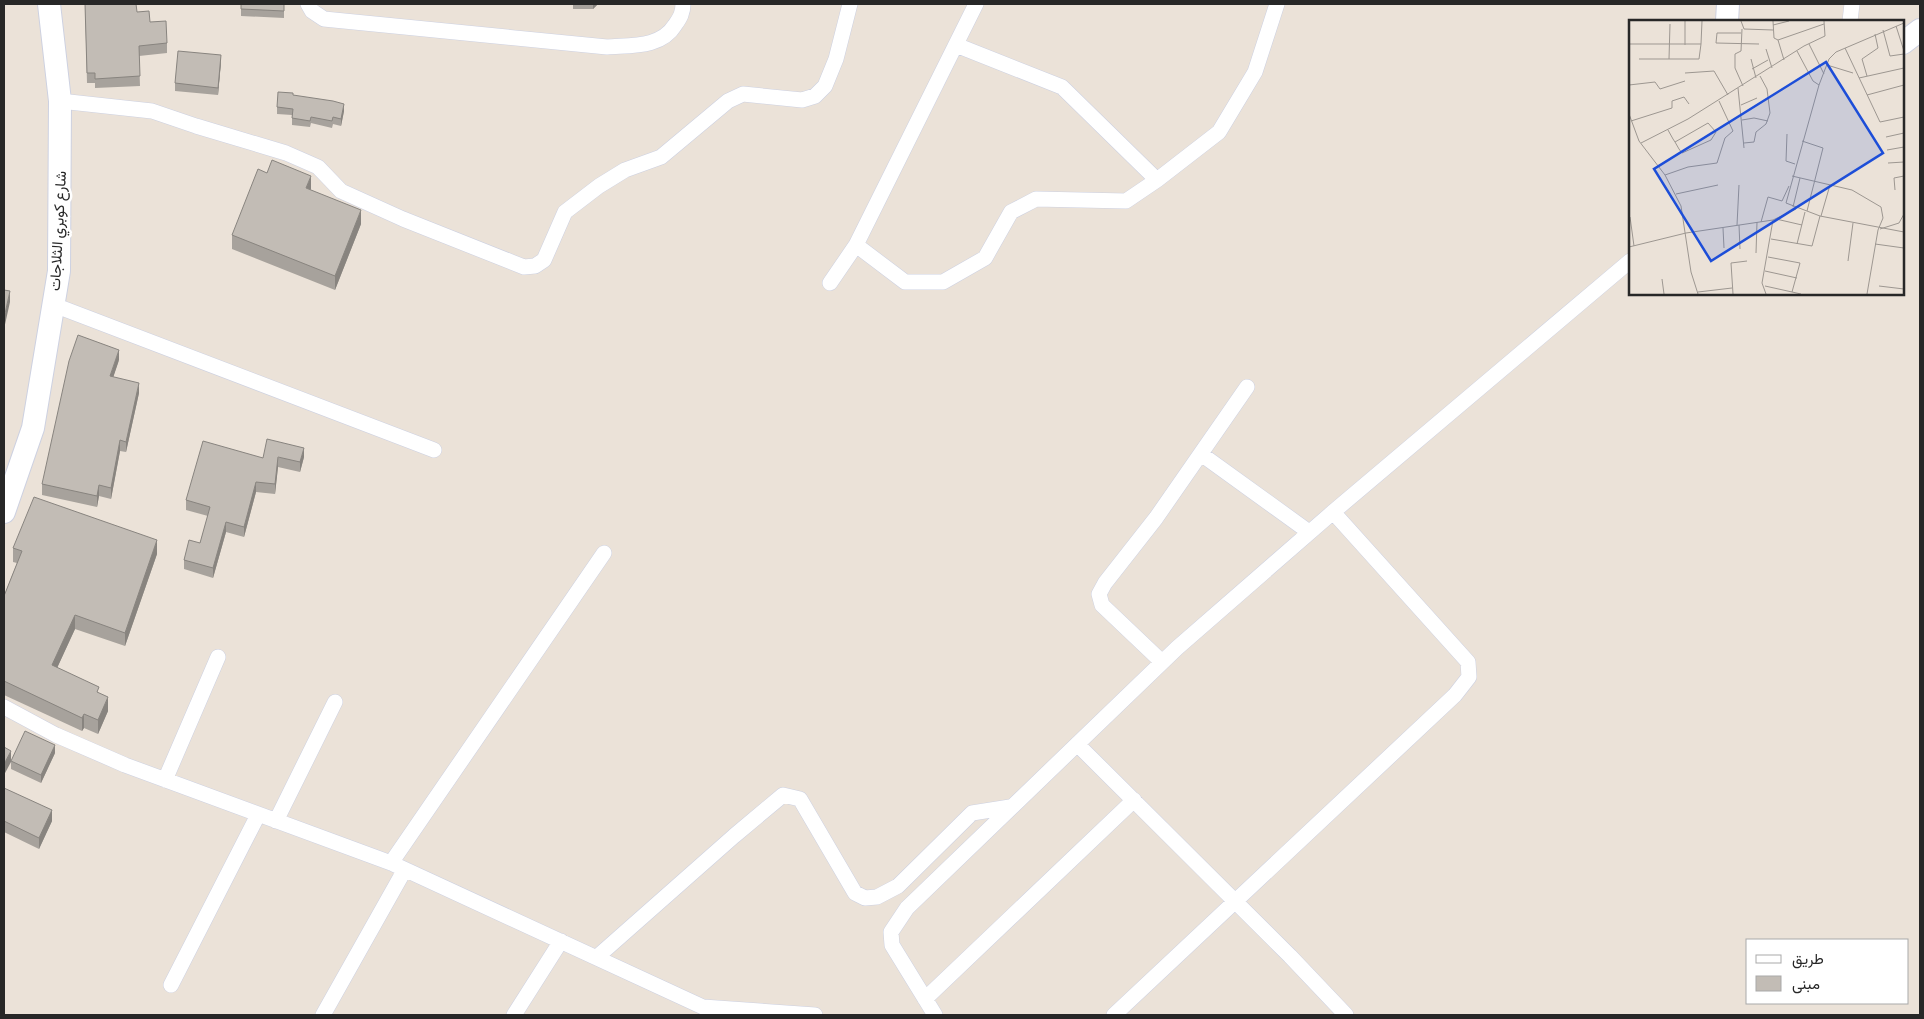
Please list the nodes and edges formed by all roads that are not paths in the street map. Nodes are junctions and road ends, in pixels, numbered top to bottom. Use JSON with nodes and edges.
{"nodes":[{"id":1,"x":49,"y":4,"type":"edge"},
{"id":2,"x":308,"y":4,"type":"edge"},
{"id":3,"x":683,"y":4,"type":"edge"},
{"id":4,"x":850,"y":4,"type":"edge"},
{"id":5,"x":976,"y":4,"type":"edge"},
{"id":6,"x":1277,"y":4,"type":"edge"},
{"id":7,"x":1728,"y":4,"type":"edge"},
{"id":8,"x":1852,"y":4,"type":"edge"},
{"id":9,"x":1727,"y":20,"type":"edge"},
{"id":10,"x":1850,"y":20,"type":"edge"},
{"id":11,"x":1920,"y":30,"type":"edge"},
{"id":12,"x":1904,"y":42,"type":"edge"},
{"id":13,"x":956,"y":45,"type":"junction"},
{"id":14,"x":60,"y":101,"type":"junction"},
{"id":15,"x":1157,"y":180,"type":"junction"},
{"id":16,"x":856,"y":245,"type":"junction"},
{"id":17,"x":1629,"y":262,"type":"edge"},
{"id":18,"x":830,"y":283,"type":"dead end"},
{"id":19,"x":54,"y":305,"type":"junction"},
{"id":20,"x":1247,"y":387,"type":"dead end"},
{"id":21,"x":434,"y":450,"type":"dead end"},
{"id":22,"x":1201,"y":454,"type":"junction"},
{"id":23,"x":4,"y":512,"type":"edge"},
{"id":24,"x":1333,"y":512,"type":"junction"},
{"id":25,"x":1310,"y":532,"type":"junction"},
{"id":26,"x":604,"y":553,"type":"dead end"},
{"id":27,"x":218,"y":657,"type":"dead end"},
{"id":28,"x":1162,"y":662,"type":"junction"},
{"id":29,"x":335,"y":702,"type":"dead end"},
{"id":30,"x":4,"y":707,"type":"edge"},
{"id":31,"x":1077,"y":744,"type":"junction"},
{"id":32,"x":165,"y":780,"type":"junction"},
{"id":33,"x":1134,"y":800,"type":"junction"},
{"id":34,"x":1010,"y":807,"type":"junction"},
{"id":35,"x":258,"y":815,"type":"junction"},
{"id":36,"x":276,"y":821,"type":"junction"},
{"id":37,"x":391,"y":863,"type":"junction"},
{"id":38,"x":404,"y":871,"type":"junction"},
{"id":39,"x":1236,"y":902,"type":"junction"},
{"id":40,"x":561,"y":941,"type":"junction"},
{"id":41,"x":598,"y":958,"type":"junction"},
{"id":42,"x":171,"y":985,"type":"dead end"},
{"id":43,"x":925,"y":999,"type":"junction"},
{"id":44,"x":700,"y":1011,"type":"edge"},
{"id":45,"x":734,"y":1012,"type":"edge"},
{"id":46,"x":1338,"y":1013,"type":"edge"},
{"id":47,"x":323,"y":1015,"type":"edge"},
{"id":48,"x":514,"y":1015,"type":"edge"},
{"id":49,"x":815,"y":1015,"type":"edge"},
{"id":50,"x":935,"y":1015,"type":"edge"},
{"id":51,"x":1114,"y":1015,"type":"edge"}],
"edges":[{"from":1,"to":14,"type":"main road","name":"شارع كوبري الثلاجات"},
{"from":2,"to":3,"type":"street"},
{"from":4,"to":14,"type":"street"},
{"from":5,"to":13,"type":"street"},
{"from":6,"to":15,"type":"street"},
{"from":7,"to":9,"type":"main road"},
{"from":8,"to":10,"type":"street"},
{"from":11,"to":12,"type":"main road"},
{"from":13,"to":15,"type":"street"},
{"from":13,"to":16,"type":"street"},
{"from":14,"to":19,"type":"main road","name":"شارع كوبري الثلاجات"},
{"from":15,"to":16,"type":"street"},
{"from":16,"to":18,"type":"street"},
{"from":17,"to":24,"type":"street"},
{"from":19,"to":21,"type":"street"},
{"from":19,"to":23,"type":"main road","name":"شارع كوبري الثلاجات"},
{"from":20,"to":22,"type":"street"},
{"from":22,"to":25,"type":"street"},
{"from":22,"to":28,"type":"street"},
{"from":24,"to":25,"type":"street"},
{"from":24,"to":39,"type":"street"},
{"from":25,"to":28,"type":"street"},
{"from":26,"to":37,"type":"street"},
{"from":27,"to":32,"type":"street"},
{"from":28,"to":31,"type":"street"},
{"from":29,"to":36,"type":"street"},
{"from":30,"to":32,"type":"street"},
{"from":31,"to":33,"type":"street"},
{"from":31,"to":34,"type":"street"},
{"from":32,"to":35,"type":"street"},
{"from":33,"to":39,"type":"street"},
{"from":33,"to":43,"type":"street"},
{"from":34,"to":41,"type":"street"},
{"from":34,"to":43,"type":"street"},
{"from":35,"to":36,"type":"street"},
{"from":35,"to":42,"type":"street"},
{"from":36,"to":37,"type":"street"},
{"from":37,"to":38,"type":"street"},
{"from":38,"to":40,"type":"street"},
{"from":38,"to":47,"type":"street"},
{"from":39,"to":46,"type":"street"},
{"from":39,"to":51,"type":"street"},
{"from":40,"to":41,"type":"street"},
{"from":40,"to":48,"type":"street"},
{"from":41,"to":44,"type":"street"},
{"from":43,"to":50,"type":"street"},
{"from":44,"to":45,"type":"street"},
{"from":45,"to":49,"type":"street"}]}
